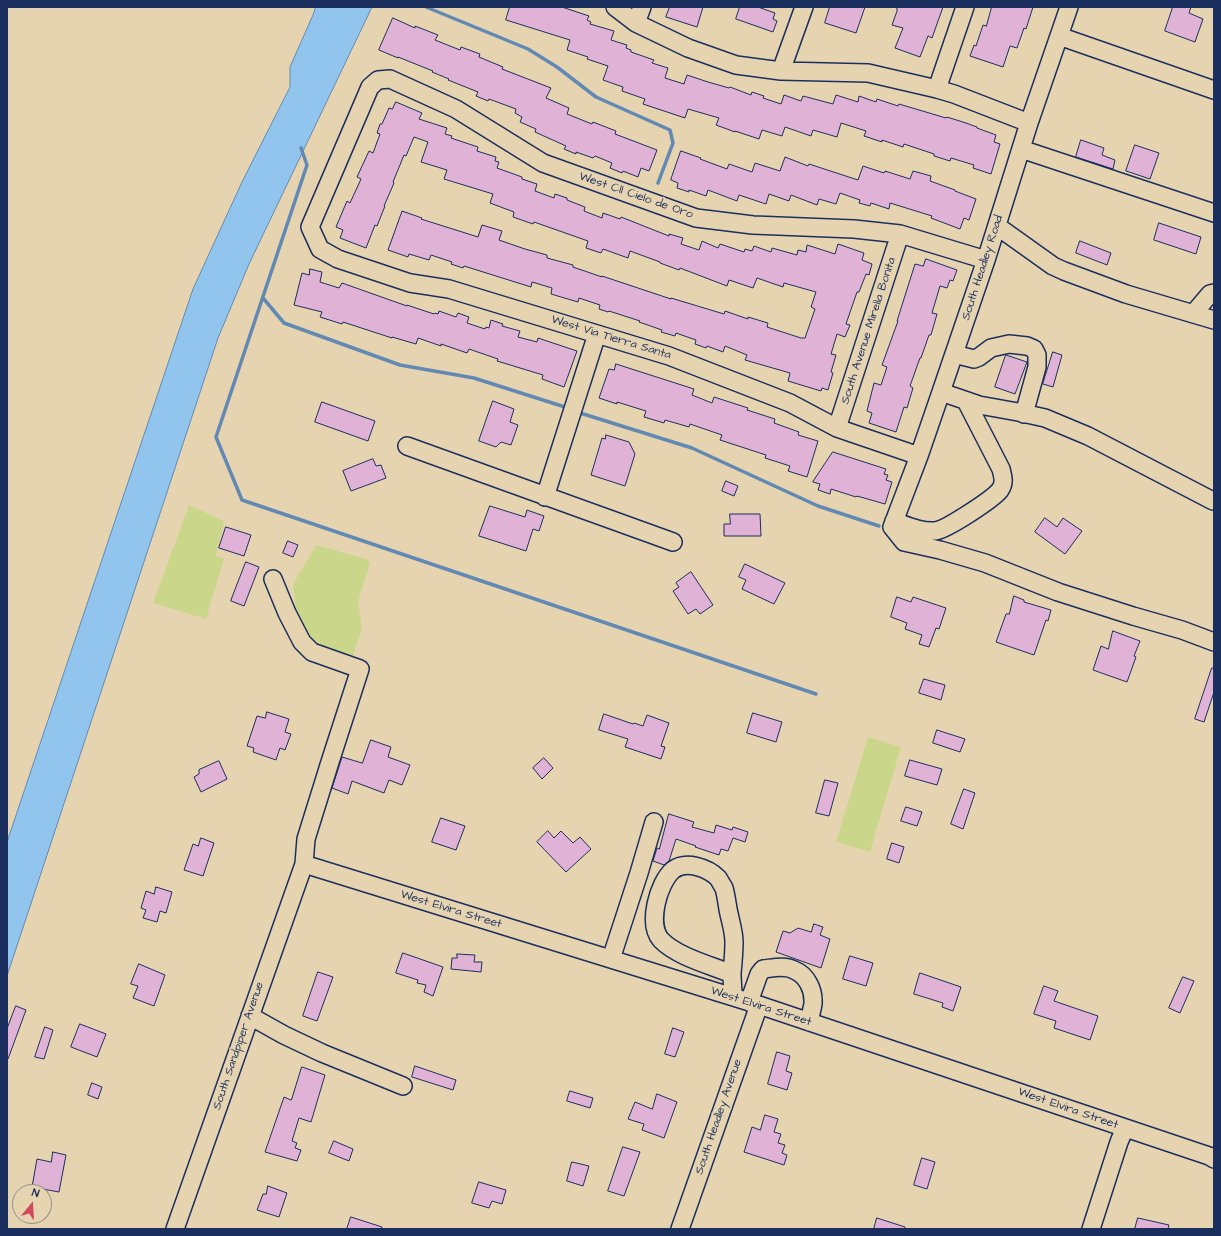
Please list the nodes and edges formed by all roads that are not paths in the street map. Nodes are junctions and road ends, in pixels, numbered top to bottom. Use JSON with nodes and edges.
{"nodes":[{"id":1,"x":615,"y":7,"type":"edge"},
{"id":2,"x":804,"y":7,"type":"edge"},
{"id":3,"x":965,"y":7,"type":"edge"},
{"id":4,"x":1068,"y":7,"type":"edge"},
{"id":5,"x":639,"y":15,"type":"edge"},
{"id":6,"x":1059,"y":36,"type":"junction"},
{"id":7,"x":781,"y":71,"type":"junction"},
{"id":8,"x":937,"y":88,"type":"junction"},
{"id":9,"x":1214,"y":90,"type":"edge"},
{"id":10,"x":1029,"y":123,"type":"junction"},
{"id":11,"x":1021,"y":149,"type":"junction"},
{"id":12,"x":1214,"y":213,"type":"edge"},
{"id":13,"x":997,"y":226,"type":"junction"},
{"id":14,"x":310,"y":227,"type":"joint"},
{"id":15,"x":900,"y":234,"type":"junction"},
{"id":16,"x":986,"y":260,"type":"junction"},
{"id":17,"x":1214,"y":293,"type":"edge"},
{"id":18,"x":1193,"y":314,"type":"junction"},
{"id":19,"x":1214,"y":320,"type":"edge"},
{"id":20,"x":597,"y":334,"type":"junction"},
{"id":21,"x":954,"y":354,"type":"junction"},
{"id":22,"x":941,"y":392,"type":"junction"},
{"id":23,"x":966,"y":401,"type":"junction"},
{"id":24,"x":1024,"y":414,"type":"junction"},
{"id":25,"x":837,"y":428,"type":"junction"},
{"id":26,"x":407,"y":446,"type":"dead end"},
{"id":27,"x":919,"y":456,"type":"junction"},
{"id":28,"x":545,"y":497,"type":"junction"},
{"id":29,"x":1214,"y":501,"type":"edge"},
{"id":30,"x":893,"y":524,"type":"junction"},
{"id":31,"x":673,"y":542,"type":"dead end"},
{"id":32,"x":273,"y":579,"type":"dead end"},
{"id":33,"x":1214,"y":642,"type":"edge"},
{"id":34,"x":654,"y":822,"type":"dead end"},
{"id":35,"x":304,"y":864,"type":"junction"},
{"id":36,"x":611,"y":959,"type":"junction"},
{"id":37,"x":732,"y":974,"type":"junction"},
{"id":38,"x":733,"y":997,"type":"junction"},
{"id":39,"x":754,"y":1004,"type":"junction"},
{"id":40,"x":250,"y":1016,"type":"junction"},
{"id":41,"x":809,"y":1022,"type":"junction"},
{"id":42,"x":403,"y":1086,"type":"dead end"},
{"id":43,"x":1124,"y":1128,"type":"junction"},
{"id":44,"x":1214,"y":1160,"type":"edge"},
{"id":45,"x":175,"y":1229,"type":"edge"},
{"id":46,"x":680,"y":1229,"type":"edge"},
{"id":47,"x":1091,"y":1229,"type":"edge"}],
"edges":[{"from":1,"to":5,"type":"street"},
{"from":2,"to":7,"type":"street"},
{"from":3,"to":8,"type":"street"},
{"from":4,"to":6,"type":"street","name":"South Headley Road"},
{"from":5,"to":7,"type":"street"},
{"from":6,"to":9,"type":"street"},
{"from":6,"to":10,"type":"street","name":"South Headley Road"},
{"from":7,"to":8,"type":"street"},
{"from":8,"to":10,"type":"street"},
{"from":10,"to":11,"type":"street","name":"South Headley Road"},
{"from":11,"to":12,"type":"street"},
{"from":11,"to":13,"type":"street","name":"South Headley Road"},
{"from":13,"to":16,"type":"street","name":"South Headley Road"},
{"from":13,"to":18,"type":"street"},
{"from":14,"to":15,"type":"street","name":"West Cll Cielo de Oro"},
{"from":14,"to":20,"type":"street","name":"West Via Tierra Santa"},
{"from":15,"to":16,"type":"street","name":"West Cll Cielo de Oro"},
{"from":15,"to":25,"type":"street","name":"South Avenue Mirella Bonita"},
{"from":16,"to":21,"type":"street","name":"South Headley Road"},
{"from":17,"to":18,"type":"street"},
{"from":18,"to":19,"type":"street"},
{"from":20,"to":25,"type":"street","name":"West Via Tierra Santa"},
{"from":20,"to":28,"type":"street"},
{"from":21,"to":22,"type":"street","name":"South Headley Road"},
{"from":21,"to":24,"type":"street"},
{"from":22,"to":23,"type":"street"},
{"from":22,"to":27,"type":"street","name":"South Headley Road"},
{"from":23,"to":24,"type":"street"},
{"from":23,"to":30,"type":"street"},
{"from":24,"to":29,"type":"street"},
{"from":25,"to":27,"type":"street","name":"West Via Tierra Santa"},
{"from":26,"to":28,"type":"street"},
{"from":27,"to":30,"type":"street","name":"South Headley Road"},
{"from":28,"to":31,"type":"street"},
{"from":30,"to":33,"type":"street"},
{"from":32,"to":35,"type":"street","name":"South Sandpiper Avenue"},
{"from":34,"to":36,"type":"street"},
{"from":35,"to":36,"type":"street","name":"West Elvira Street"},
{"from":35,"to":40,"type":"street","name":"South Sandpiper Avenue"},
{"from":36,"to":38,"type":"street","name":"West Elvira Street"},
{"from":37,"to":37,"type":"street"},
{"from":37,"to":38,"type":"street"},
{"from":38,"to":39,"type":"street","name":"West Elvira Street"},
{"from":39,"to":41,"type":"street","name":"West Elvira Street"},
{"from":39,"to":41,"type":"street","name":"South Headley Avenue"},
{"from":39,"to":46,"type":"street","name":"South Headley Avenue"},
{"from":40,"to":42,"type":"street"},
{"from":40,"to":45,"type":"street","name":"South Sandpiper Avenue"},
{"from":41,"to":43,"type":"street","name":"West Elvira Street"},
{"from":43,"to":44,"type":"street","name":"West Elvira Street"},
{"from":43,"to":47,"type":"street"}]}
